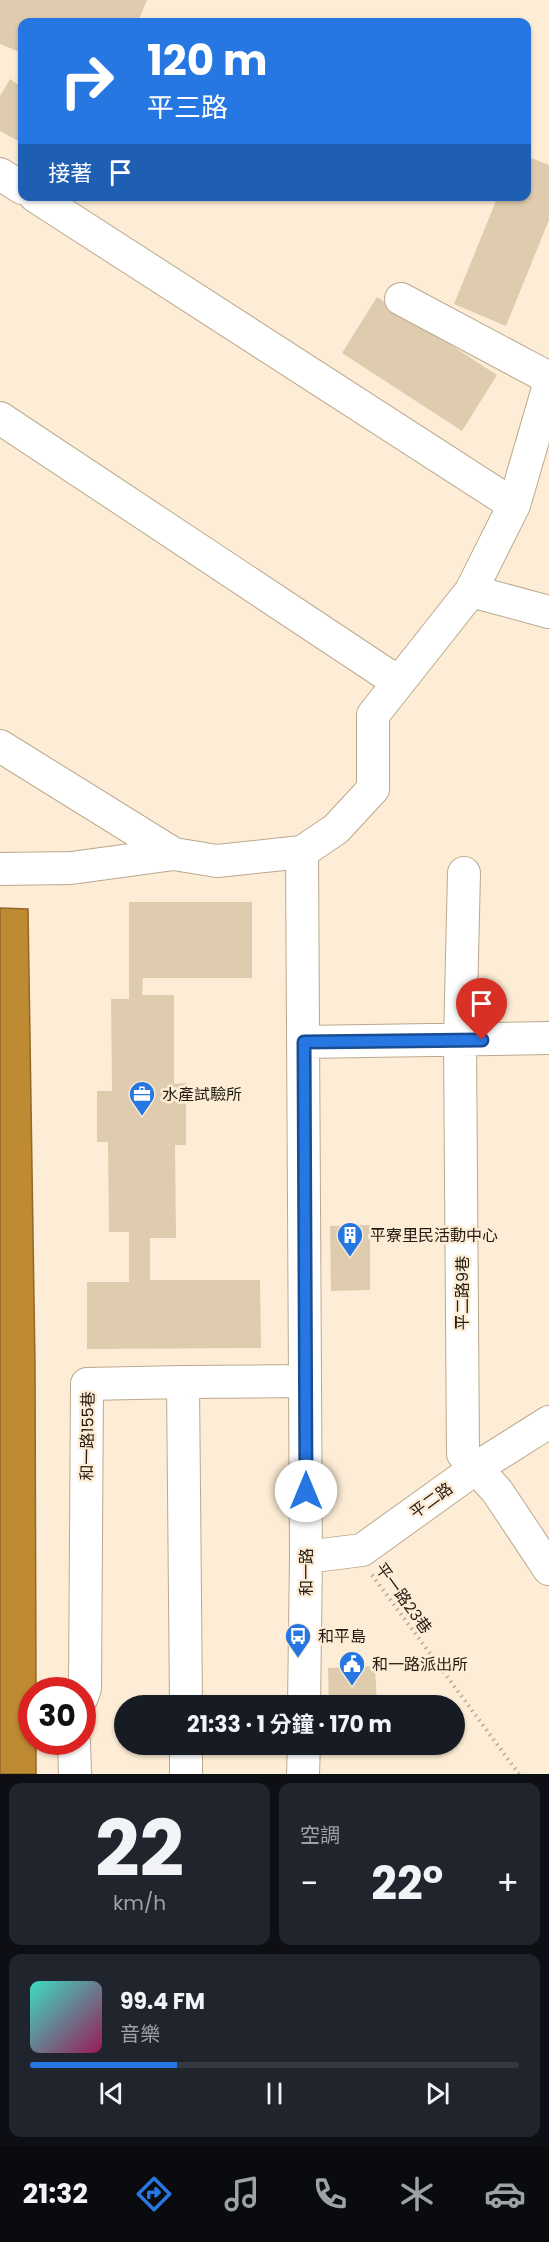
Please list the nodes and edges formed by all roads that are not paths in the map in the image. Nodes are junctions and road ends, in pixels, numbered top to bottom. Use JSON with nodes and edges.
{"nodes":[{"id":1,"x":0,"y":174,"type":"edge"},
{"id":2,"x":18,"y":185,"type":"edge"},
{"id":3,"x":43,"y":201,"type":"edge"},
{"id":4,"x":401,"y":299,"type":"dead end"},
{"id":5,"x":549,"y":378,"type":"edge"},
{"id":6,"x":549,"y":385,"type":"edge"},
{"id":7,"x":0,"y":418,"type":"edge"},
{"id":8,"x":514,"y":505,"type":"junction"},
{"id":9,"x":471,"y":591,"type":"junction"},
{"id":10,"x":549,"y":612,"type":"edge"},
{"id":11,"x":398,"y":682,"type":"junction"},
{"id":12,"x":0,"y":746,"type":"edge"},
{"id":13,"x":174,"y":854,"type":"junction"},
{"id":14,"x":302,"y":860,"type":"junction"},
{"id":15,"x":0,"y":869,"type":"edge"},
{"id":16,"x":464,"y":873,"type":"dead end"},
{"id":17,"x":549,"y":1038,"type":"edge"},
{"id":18,"x":460,"y":1041,"type":"junction"},
{"id":19,"x":304,"y":1042,"type":"junction"},
{"id":20,"x":305,"y":1381,"type":"junction"},
{"id":21,"x":183,"y":1382,"type":"junction"},
{"id":22,"x":549,"y":1422,"type":"edge"},
{"id":23,"x":476,"y":1468,"type":"junction"},
{"id":24,"x":306,"y":1557,"type":"junction"},
{"id":25,"x":549,"y":1569,"type":"edge"},
{"id":26,"x":85,"y":1677,"type":"edge"},
{"id":27,"x":186,"y":1695,"type":"edge"},
{"id":28,"x":304,"y":1695,"type":"edge"},
{"id":29,"x":74,"y":1755,"type":"edge"},
{"id":30,"x":186,"y":1755,"type":"edge"},
{"id":31,"x":304,"y":1755,"type":"edge"},
{"id":32,"x":75,"y":1774,"type":"edge"},
{"id":33,"x":186,"y":1774,"type":"edge"},
{"id":34,"x":303,"y":1774,"type":"edge"}],
"edges":[{"from":1,"to":2,"type":"street"},
{"from":3,"to":8,"type":"street"},
{"from":4,"to":5,"type":"street"},
{"from":6,"to":8,"type":"street"},
{"from":7,"to":11,"type":"street"},
{"from":8,"to":9,"type":"street"},
{"from":9,"to":10,"type":"street"},
{"from":9,"to":11,"type":"street"},
{"from":11,"to":14,"type":"street"},
{"from":12,"to":13,"type":"street"},
{"from":13,"to":14,"type":"street"},
{"from":13,"to":15,"type":"street"},
{"from":14,"to":19,"type":"street","name":"和一路"},
{"from":16,"to":18,"type":"street","name":"平二路9巷"},
{"from":17,"to":18,"type":"street"},
{"from":18,"to":19,"type":"street"},
{"from":18,"to":23,"type":"street","name":"平二路9巷"},
{"from":19,"to":20,"type":"street","name":"和一路"},
{"from":20,"to":21,"type":"street"},
{"from":20,"to":24,"type":"street","name":"和一路"},
{"from":21,"to":26,"type":"street","name":"和一路155巷"},
{"from":21,"to":27,"type":"street"},
{"from":22,"to":23,"type":"street","name":"平二路"},
{"from":23,"to":24,"type":"street","name":"平二路"},
{"from":23,"to":25,"type":"street","name":"平二路9巷"},
{"from":24,"to":28,"type":"street","name":"和一路"},
{"from":29,"to":32,"type":"street"},
{"from":30,"to":33,"type":"street"},
{"from":31,"to":34,"type":"street"}]}
